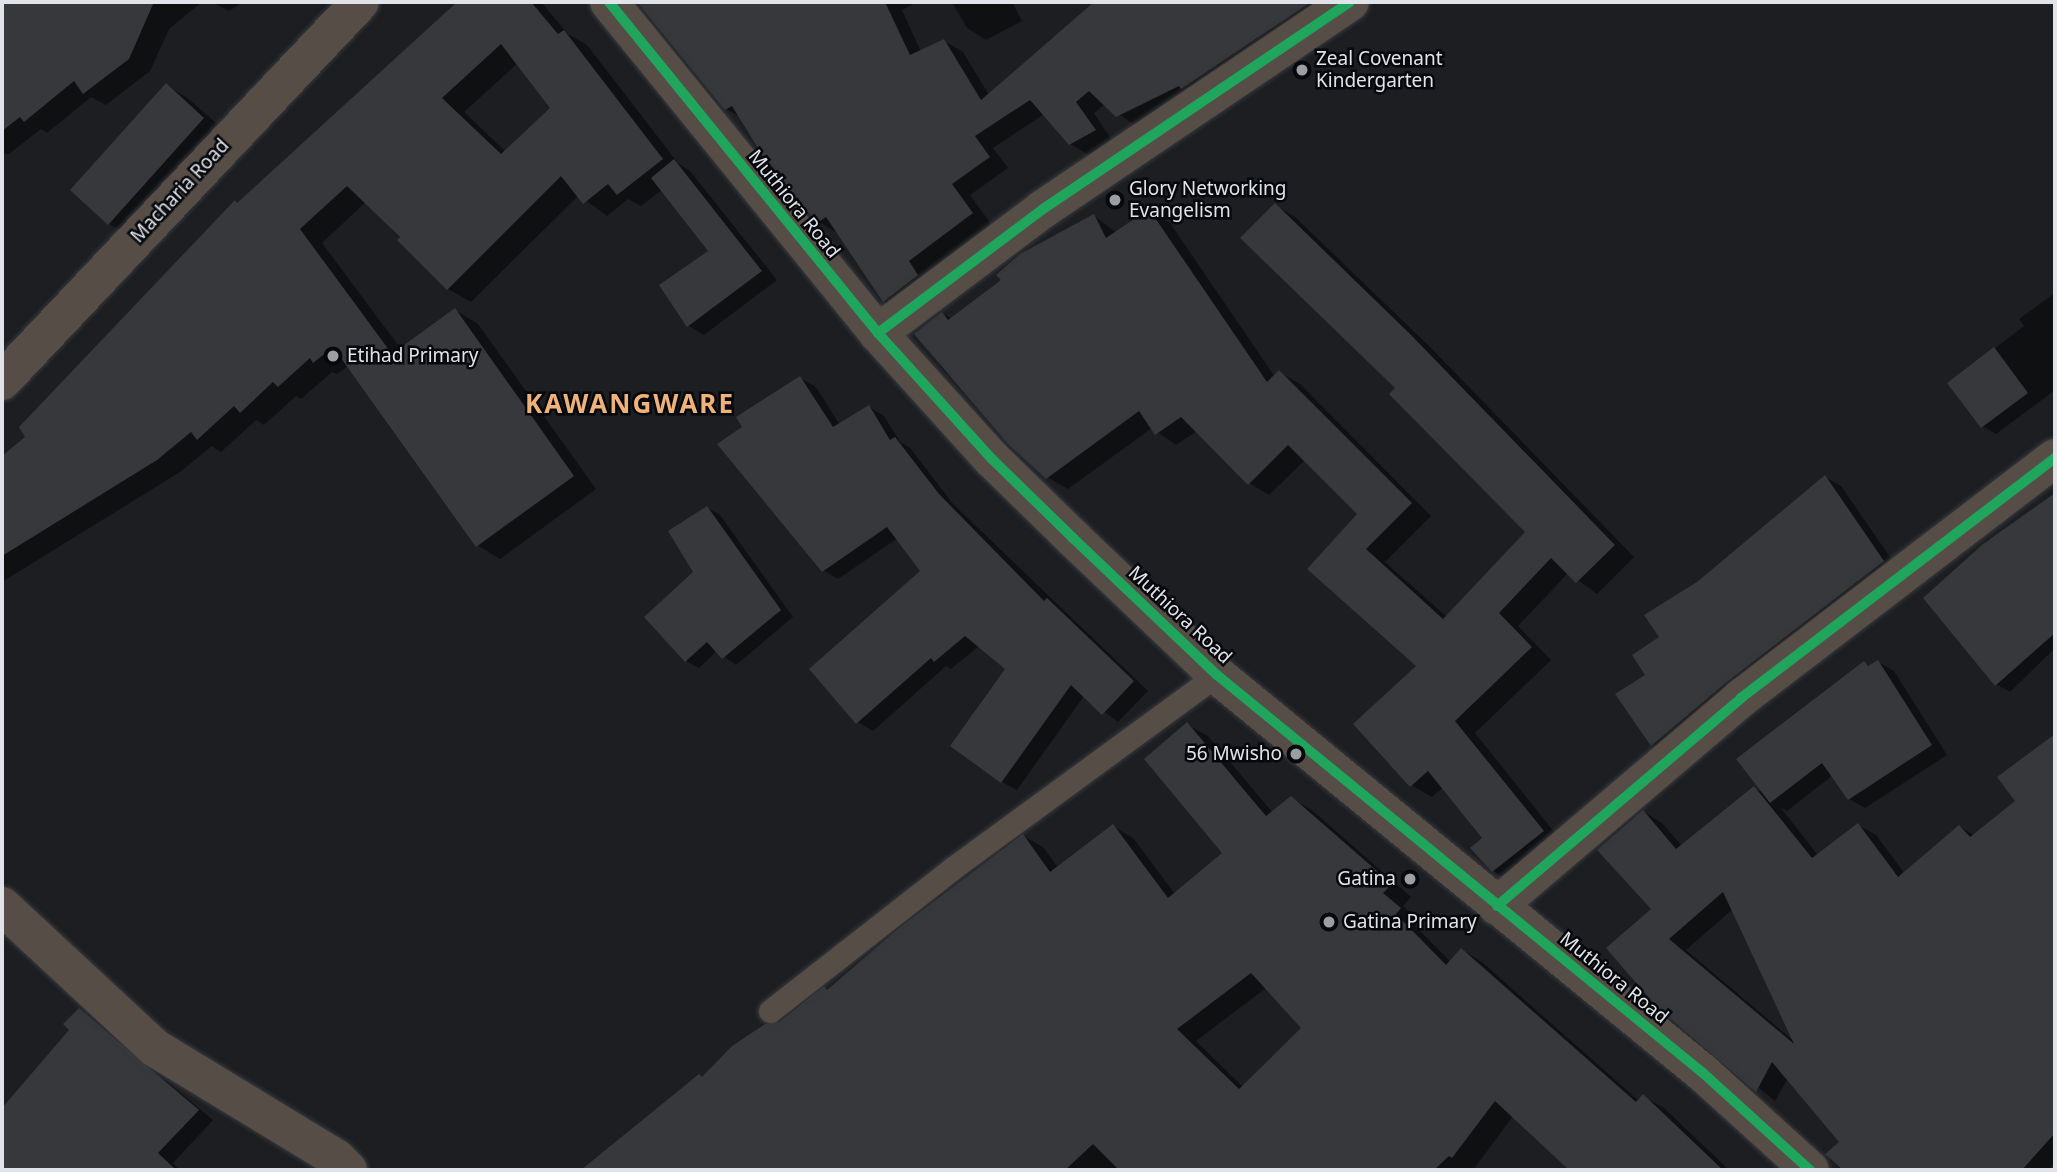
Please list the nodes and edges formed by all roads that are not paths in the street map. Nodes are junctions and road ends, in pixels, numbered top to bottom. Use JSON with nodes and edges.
{"nodes":[{"id":1,"x":360,"y":2,"type":"edge"},
{"id":2,"x":609,"y":2,"type":"edge"},
{"id":3,"x":1350,"y":2,"type":"edge"},
{"id":4,"x":878,"y":332,"type":"junction"},
{"id":5,"x":2,"y":381,"type":"edge"},
{"id":6,"x":2055,"y":458,"type":"edge"},
{"id":7,"x":1217,"y":675,"type":"junction"},
{"id":8,"x":2,"y":906,"type":"edge"},
{"id":9,"x":1497,"y":906,"type":"junction"},
{"id":10,"x":771,"y":1011,"type":"dead end"},
{"id":11,"x":348,"y":1170,"type":"edge"},
{"id":12,"x":1810,"y":1170,"type":"edge"}],
"edges":[{"from":1,"to":5,"type":"street","name":"Macharia Road"},
{"from":2,"to":4,"type":"street","name":"Muthiora Road"},
{"from":3,"to":4,"type":"street"},
{"from":4,"to":7,"type":"street","name":"Muthiora Road"},
{"from":6,"to":9,"type":"street"},
{"from":7,"to":9,"type":"street","name":"Muthiora Road"},
{"from":7,"to":10,"type":"lane"},
{"from":8,"to":11,"type":"street"},
{"from":9,"to":12,"type":"street","name":"Muthiora Road"}]}
